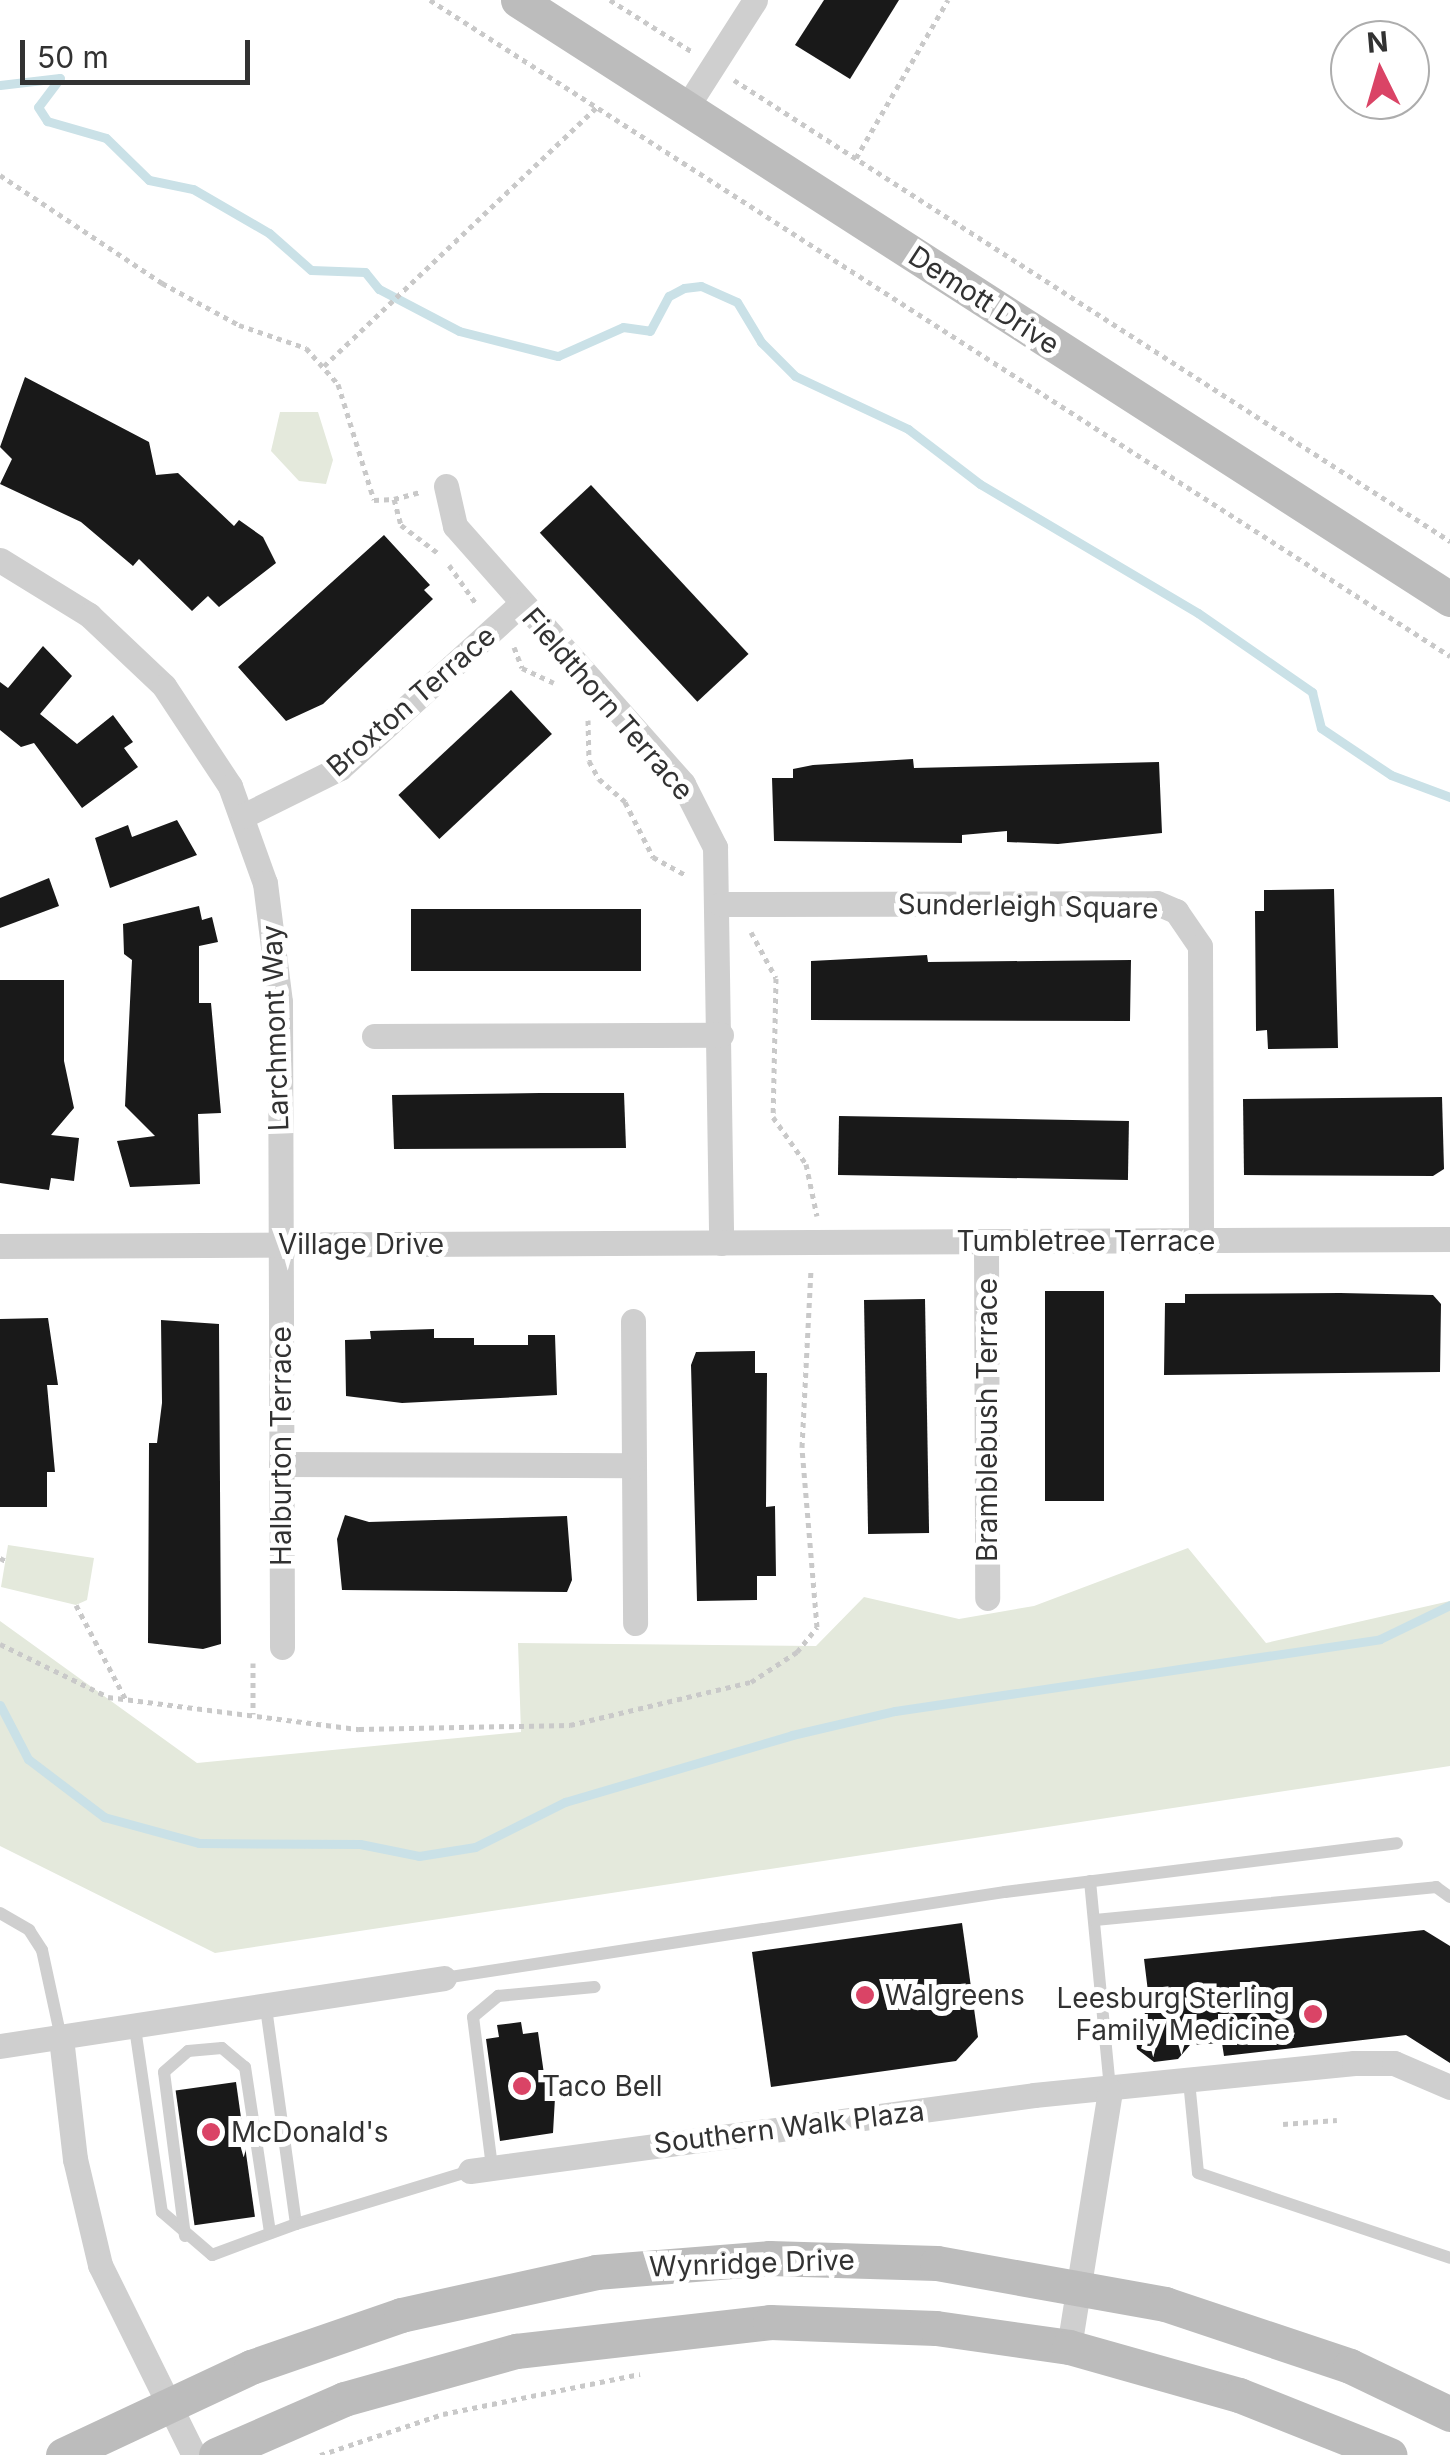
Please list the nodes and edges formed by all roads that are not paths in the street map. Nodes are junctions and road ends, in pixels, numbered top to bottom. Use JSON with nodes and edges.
{"nodes":[{"id":1,"x":518,"y":0,"type":"edge"},
{"id":2,"x":755,"y":0,"type":"edge"},
{"id":3,"x":686,"y":108,"type":"junction"},
{"id":4,"x":446,"y":486,"type":"dead end"},
{"id":5,"x":0,"y":560,"type":"edge"},
{"id":6,"x":1450,"y":599,"type":"edge"},
{"id":7,"x":520,"y":605,"type":"junction"},
{"id":8,"x":243,"y":816,"type":"junction"},
{"id":9,"x":721,"y":904,"type":"junction"},
{"id":10,"x":721,"y":1035,"type":"junction"},
{"id":11,"x":374,"y":1036,"type":"dead end"},
{"id":12,"x":1450,"y":1239,"type":"edge"},
{"id":13,"x":1201,"y":1241,"type":"junction"},
{"id":14,"x":721,"y":1242,"type":"junction"},
{"id":15,"x":986,"y":1242,"type":"junction"},
{"id":16,"x":280,"y":1245,"type":"junction"},
{"id":17,"x":0,"y":1246,"type":"edge"},
{"id":18,"x":633,"y":1321,"type":"dead end"},
{"id":19,"x":281,"y":1464,"type":"junction"},
{"id":20,"x":632,"y":1465,"type":"junction"},
{"id":21,"x":987,"y":1598,"type":"dead end"},
{"id":22,"x":635,"y":1622,"type":"dead end"},
{"id":23,"x":282,"y":1647,"type":"dead end"},
{"id":24,"x":1397,"y":1843,"type":"dead end"},
{"id":25,"x":1090,"y":1881,"type":"junction"},
{"id":26,"x":1450,"y":1897,"type":"edge"},
{"id":27,"x":0,"y":1913,"type":"edge"},
{"id":28,"x":1095,"y":1920,"type":"junction"},
{"id":29,"x":444,"y":1978,"type":"joint"},
{"id":30,"x":595,"y":1987,"type":"dead end"},
{"id":31,"x":266,"y":2009,"type":"junction"},
{"id":32,"x":134,"y":2028,"type":"junction"},
{"id":33,"x":61,"y":2038,"type":"junction"},
{"id":34,"x":0,"y":2046,"type":"edge"},
{"id":35,"x":1189,"y":2081,"type":"junction"},
{"id":36,"x":1450,"y":2087,"type":"edge"},
{"id":37,"x":1110,"y":2090,"type":"junction"},
{"id":38,"x":481,"y":2169,"type":"junction"},
{"id":39,"x":296,"y":2224,"type":"junction"},
{"id":40,"x":270,"y":2234,"type":"junction"},
{"id":41,"x":185,"y":2238,"type":"junction"},
{"id":42,"x":1450,"y":2258,"type":"edge"},
{"id":43,"x":1081,"y":2286,"type":"junction"},
{"id":44,"x":1069,"y":2346,"type":"junction"},
{"id":45,"x":167,"y":2406,"type":"junction"},
{"id":46,"x":1450,"y":2414,"type":"edge"},
{"id":47,"x":63,"y":2455,"type":"edge"},
{"id":48,"x":194,"y":2455,"type":"edge"},
{"id":49,"x":216,"y":2455,"type":"edge"},
{"id":50,"x":1390,"y":2455,"type":"edge"}],
"edges":[{"from":1,"to":3,"type":"street","name":"Demott Drive"},
{"from":2,"to":3,"type":"street"},
{"from":3,"to":6,"type":"street","name":"Demott Drive"},
{"from":4,"to":7,"type":"street","name":"Fieldthorn Terrace"},
{"from":5,"to":8,"type":"street","name":"Larchmont Way"},
{"from":7,"to":8,"type":"street","name":"Broxton Terrace"},
{"from":7,"to":9,"type":"street","name":"Fieldthorn Terrace"},
{"from":8,"to":16,"type":"street","name":"Larchmont Way"},
{"from":9,"to":10,"type":"street","name":"Fieldthorn Terrace"},
{"from":9,"to":13,"type":"street","name":"Sunderleigh Square"},
{"from":10,"to":11,"type":"street"},
{"from":10,"to":14,"type":"street","name":"Fieldthorn Terrace"},
{"from":12,"to":13,"type":"street","name":"Tumbletree Terrace"},
{"from":13,"to":15,"type":"street","name":"Tumbletree Terrace"},
{"from":14,"to":15,"type":"street","name":"Tumbletree Terrace"},
{"from":14,"to":16,"type":"street","name":"Village Drive"},
{"from":15,"to":21,"type":"street","name":"Bramblebush Terrace"},
{"from":16,"to":17,"type":"street","name":"Village Drive"},
{"from":16,"to":19,"type":"street","name":"Halburton Terrace"},
{"from":18,"to":20,"type":"street"},
{"from":19,"to":20,"type":"street"},
{"from":19,"to":23,"type":"street","name":"Halburton Terrace"},
{"from":20,"to":22,"type":"street"},
{"from":24,"to":25,"type":"lane"},
{"from":25,"to":28,"type":"lane"},
{"from":25,"to":29,"type":"lane"},
{"from":26,"to":28,"type":"lane"},
{"from":27,"to":33,"type":"lane"},
{"from":28,"to":37,"type":"lane"},
{"from":29,"to":31,"type":"street"},
{"from":30,"to":38,"type":"lane"},
{"from":31,"to":32,"type":"street"},
{"from":31,"to":39,"type":"lane"},
{"from":32,"to":33,"type":"street"},
{"from":32,"to":41,"type":"lane"},
{"from":33,"to":34,"type":"street"},
{"from":33,"to":45,"type":"street"},
{"from":35,"to":36,"type":"street","name":"Southern Walk Plaza"},
{"from":35,"to":37,"type":"street","name":"Southern Walk Plaza"},
{"from":35,"to":42,"type":"lane"},
{"from":37,"to":38,"type":"street","name":"Southern Walk Plaza"},
{"from":37,"to":43,"type":"street"},
{"from":38,"to":39,"type":"lane"},
{"from":39,"to":40,"type":"lane"},
{"from":40,"to":41,"type":"lane"},
{"from":40,"to":41,"type":"lane"},
{"from":43,"to":44,"type":"street"},
{"from":43,"to":45,"type":"street","name":"Wynridge Drive"},
{"from":43,"to":46,"type":"street","name":"Wynridge Drive"},
{"from":44,"to":49,"type":"street"},
{"from":44,"to":50,"type":"street"},
{"from":45,"to":47,"type":"street","name":"Wynridge Drive"},
{"from":45,"to":48,"type":"street"}]}
